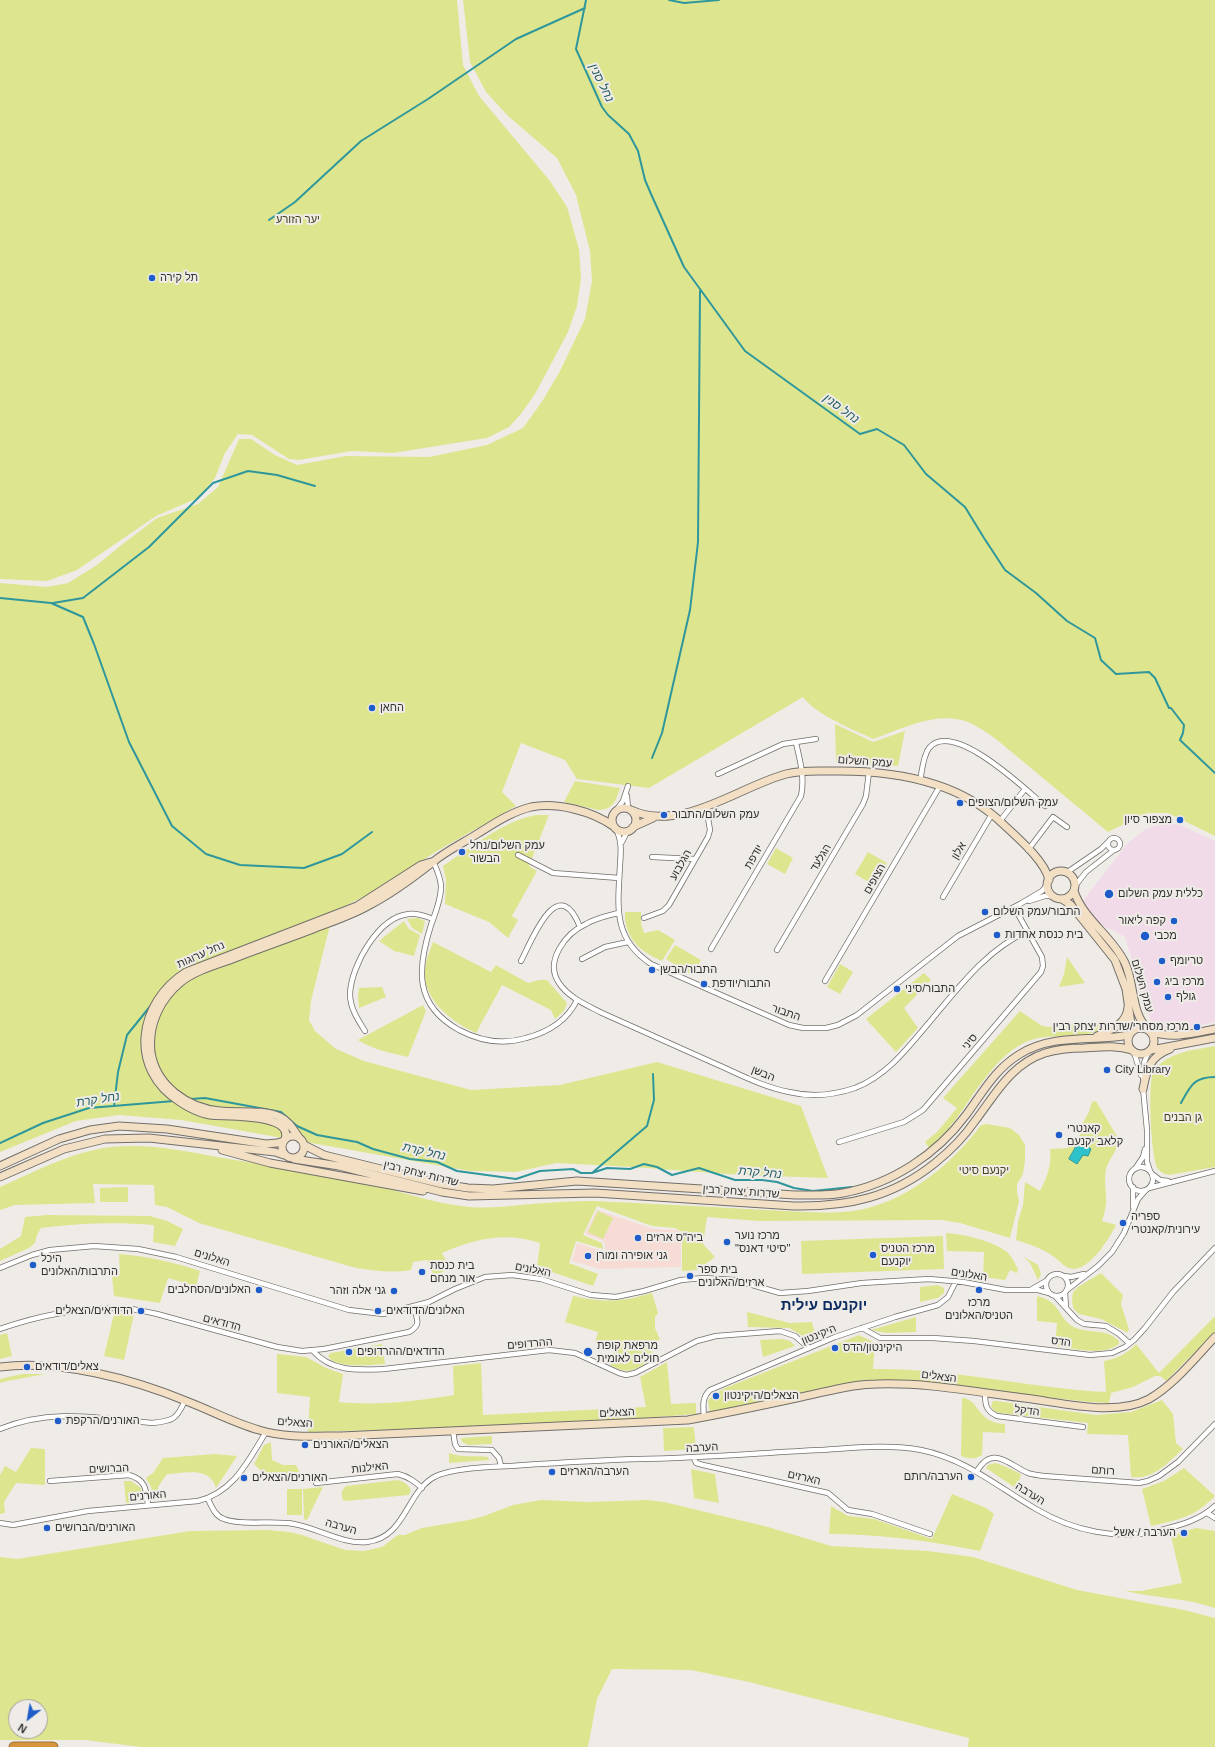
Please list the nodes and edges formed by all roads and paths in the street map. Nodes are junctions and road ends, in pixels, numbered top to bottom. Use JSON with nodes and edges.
{"nodes":[{"id":1,"x":816,"y":739,"type":"dead end"},
{"id":2,"x":796,"y":743,"type":"junction"},
{"id":3,"x":802,"y":771,"type":"junction"},
{"id":4,"x":869,"y":772,"type":"junction"},
{"id":5,"x":718,"y":774,"type":"dead end"},
{"id":6,"x":920,"y":781,"type":"junction"},
{"id":7,"x":628,"y":786,"type":"dead end"},
{"id":8,"x":940,"y":786,"type":"junction"},
{"id":9,"x":1025,"y":789,"type":"junction"},
{"id":10,"x":626,"y":792,"type":"junction"},
{"id":11,"x":706,"y":806,"type":"junction"},
{"id":12,"x":1045,"y":806,"type":"dead end"},
{"id":13,"x":630,"y":810,"type":"junction"},
{"id":14,"x":615,"y":812,"type":"junction"},
{"id":15,"x":992,"y":814,"type":"junction"},
{"id":16,"x":593,"y":816,"type":"junction"},
{"id":17,"x":663,"y":816,"type":"junction"},
{"id":18,"x":1000,"y":821,"type":"junction"},
{"id":19,"x":615,"y":827,"type":"junction"},
{"id":20,"x":1067,"y":827,"type":"dead end"},
{"id":21,"x":631,"y":829,"type":"junction"},
{"id":22,"x":1109,"y":841,"type":"junction"},
{"id":23,"x":621,"y":844,"type":"junction"},
{"id":24,"x":1028,"y":850,"type":"junction"},
{"id":25,"x":1114,"y":850,"type":"junction"},
{"id":26,"x":518,"y":855,"type":"dead end"},
{"id":27,"x":652,"y":857,"type":"dead end"},
{"id":28,"x":695,"y":859,"type":"junction"},
{"id":29,"x":433,"y":861,"type":"junction"},
{"id":30,"x":1043,"y":866,"type":"junction"},
{"id":31,"x":1062,"y":872,"type":"junction"},
{"id":32,"x":619,"y":878,"type":"junction"},
{"id":33,"x":1048,"y":882,"type":"junction"},
{"id":34,"x":1074,"y":888,"type":"junction"},
{"id":35,"x":1053,"y":896,"type":"junction"},
{"id":36,"x":942,"y":897,"type":"dead end"},
{"id":37,"x":1062,"y":899,"type":"junction"},
{"id":38,"x":1020,"y":904,"type":"junction"},
{"id":39,"x":1014,"y":907,"type":"junction"},
{"id":40,"x":618,"y":913,"type":"junction"},
{"id":41,"x":644,"y":918,"type":"dead end"},
{"id":42,"x":433,"y":919,"type":"junction"},
{"id":43,"x":580,"y":927,"type":"junction"},
{"id":44,"x":1028,"y":931,"type":"junction"},
{"id":45,"x":628,"y":942,"type":"junction"},
{"id":46,"x":711,"y":949,"type":"dead end"},
{"id":47,"x":777,"y":950,"type":"dead end"},
{"id":48,"x":582,"y":959,"type":"dead end"},
{"id":49,"x":521,"y":961,"type":"dead end"},
{"id":50,"x":825,"y":981,"type":"dead end"},
{"id":51,"x":578,"y":1000,"type":"junction"},
{"id":52,"x":1128,"y":1003,"type":"junction"},
{"id":53,"x":1215,"y":1028,"type":"edge"},
{"id":54,"x":365,"y":1031,"type":"dead end"},
{"id":55,"x":1150,"y":1031,"type":"junction"},
{"id":56,"x":1131,"y":1033,"type":"junction"},
{"id":57,"x":1093,"y":1038,"type":"junction"},
{"id":58,"x":1215,"y":1038,"type":"edge"},
{"id":59,"x":1181,"y":1045,"type":"junction"},
{"id":60,"x":1133,"y":1051,"type":"junction"},
{"id":61,"x":1149,"y":1051,"type":"junction"},
{"id":62,"x":1142,"y":1080,"type":"junction"},
{"id":63,"x":1143,"y":1089,"type":"junction"},
{"id":64,"x":284,"y":1140,"type":"junction"},
{"id":65,"x":1147,"y":1141,"type":"junction"},
{"id":66,"x":186,"y":1142,"type":"junction"},
{"id":67,"x":302,"y":1142,"type":"junction"},
{"id":68,"x":839,"y":1142,"type":"dead end"},
{"id":69,"x":284,"y":1155,"type":"junction"},
{"id":70,"x":294,"y":1158,"type":"junction"},
{"id":71,"x":0,"y":1166,"type":"edge"},
{"id":72,"x":1135,"y":1169,"type":"junction"},
{"id":73,"x":1215,"y":1171,"type":"edge"},
{"id":74,"x":1151,"y":1173,"type":"junction"},
{"id":75,"x":0,"y":1177,"type":"edge"},
{"id":76,"x":1174,"y":1180,"type":"junction"},
{"id":77,"x":1133,"y":1187,"type":"junction"},
{"id":78,"x":1148,"y":1189,"type":"junction"},
{"id":79,"x":454,"y":1195,"type":"junction"},
{"id":80,"x":1132,"y":1213,"type":"junction"},
{"id":81,"x":1215,"y":1248,"type":"edge"},
{"id":82,"x":0,"y":1268,"type":"edge"},
{"id":83,"x":1090,"y":1272,"type":"junction"},
{"id":84,"x":1064,"y":1276,"type":"junction"},
{"id":85,"x":956,"y":1281,"type":"junction"},
{"id":86,"x":1047,"y":1281,"type":"junction"},
{"id":87,"x":1026,"y":1291,"type":"junction"},
{"id":88,"x":1066,"y":1292,"type":"junction"},
{"id":89,"x":1049,"y":1293,"type":"junction"},
{"id":90,"x":1055,"y":1296,"type":"junction"},
{"id":91,"x":413,"y":1307,"type":"junction"},
{"id":92,"x":1067,"y":1309,"type":"junction"},
{"id":93,"x":862,"y":1328,"type":"junction"},
{"id":94,"x":0,"y":1329,"type":"edge"},
{"id":95,"x":1215,"y":1337,"type":"edge"},
{"id":96,"x":1129,"y":1343,"type":"junction"},
{"id":97,"x":809,"y":1348,"type":"junction"},
{"id":98,"x":313,"y":1351,"type":"junction"},
{"id":99,"x":0,"y":1367,"type":"edge"},
{"id":100,"x":985,"y":1393,"type":"junction"},
{"id":101,"x":185,"y":1400,"type":"junction"},
{"id":102,"x":704,"y":1417,"type":"junction"},
{"id":103,"x":1215,"y":1424,"type":"edge"},
{"id":104,"x":1083,"y":1427,"type":"dead end"},
{"id":105,"x":0,"y":1429,"type":"edge"},
{"id":106,"x":453,"y":1431,"type":"junction"},
{"id":107,"x":266,"y":1432,"type":"junction"},
{"id":108,"x":694,"y":1458,"type":"junction"},
{"id":109,"x":501,"y":1466,"type":"junction"},
{"id":110,"x":977,"y":1471,"type":"junction"},
{"id":111,"x":50,"y":1481,"type":"dead end"},
{"id":112,"x":316,"y":1484,"type":"dead end"},
{"id":113,"x":422,"y":1488,"type":"junction"},
{"id":114,"x":208,"y":1499,"type":"junction"},
{"id":115,"x":148,"y":1505,"type":"junction"},
{"id":116,"x":1215,"y":1506,"type":"edge"},
{"id":117,"x":1207,"y":1514,"type":"junction"},
{"id":118,"x":1215,"y":1518,"type":"edge"},
{"id":119,"x":0,"y":1523,"type":"edge"},
{"id":120,"x":930,"y":1534,"type":"dead end"},
{"id":121,"x":14,"y":1747,"type":"edge"},
{"id":122,"x":53,"y":1747,"type":"edge"}],
"edges":[{"from":1,"to":2,"type":"street"},
{"from":2,"to":3,"type":"street","name":"יודפת"},
{"from":2,"to":5,"type":"street"},
{"from":3,"to":4,"type":"street","name":"עמק השלום"},
{"from":3,"to":11,"type":"street","name":"עמק השלום"},
{"from":3,"to":46,"type":"street","name":"יודפת"},
{"from":4,"to":6,"type":"street","name":"עמק השלום"},
{"from":4,"to":47,"type":"street","name":"הגלעד"},
{"from":6,"to":8,"type":"street","name":"עמק השלום"},
{"from":6,"to":9,"type":"street"},
{"from":7,"to":10,"type":"street"},
{"from":8,"to":15,"type":"street","name":"עמק השלום"},
{"from":8,"to":50,"type":"street","name":"הצופים"},
{"from":9,"to":12,"type":"street"},
{"from":9,"to":18,"type":"street"},
{"from":10,"to":13,"type":"street"},
{"from":10,"to":14,"type":"street"},
{"from":11,"to":17,"type":"street","name":"עמק השלום"},
{"from":11,"to":28,"type":"street","name":"הגלבוע"},
{"from":13,"to":14,"type":"street"},
{"from":13,"to":17,"type":"street","name":"עמק השלום"},
{"from":13,"to":21,"type":"street"},
{"from":14,"to":16,"type":"street","name":"נחל ערוגות"},
{"from":14,"to":19,"type":"street"},
{"from":15,"to":18,"type":"street","name":"עמק השלום"},
{"from":15,"to":36,"type":"street","name":"אלון"},
{"from":16,"to":19,"type":"street","name":"נחל ערוגות"},
{"from":16,"to":29,"type":"street","name":"נחל ערוגות"},
{"from":17,"to":21,"type":"street","name":"עמק השלום"},
{"from":18,"to":24,"type":"street","name":"עמק השלום"},
{"from":19,"to":21,"type":"street"},
{"from":19,"to":23,"type":"street","name":"התבור"},
{"from":20,"to":24,"type":"street"},
{"from":21,"to":23,"type":"street","name":"התבור"},
{"from":22,"to":25,"type":"street"},
{"from":22,"to":25,"type":"street"},
{"from":22,"to":31,"type":"street"},
{"from":23,"to":32,"type":"street","name":"התבור"},
{"from":24,"to":30,"type":"street","name":"עמק השלום"},
{"from":25,"to":34,"type":"street"},
{"from":26,"to":32,"type":"street"},
{"from":27,"to":28,"type":"street"},
{"from":28,"to":41,"type":"street","name":"הגלבוע"},
{"from":29,"to":42,"type":"street"},
{"from":29,"to":64,"type":"street","name":"נחל ערוגות"},
{"from":29,"to":67,"type":"street","name":"נחל ערוגות"},
{"from":30,"to":31,"type":"street","name":"עמק השלום"},
{"from":30,"to":33,"type":"street","name":"עמק השלום"},
{"from":31,"to":33,"type":"street"},
{"from":31,"to":34,"type":"street"},
{"from":32,"to":40,"type":"street","name":"התבור"},
{"from":33,"to":35,"type":"street"},
{"from":33,"to":38,"type":"street","name":"התבור"},
{"from":34,"to":37,"type":"street"},
{"from":34,"to":55,"type":"street","name":"עמק השלום"},
{"from":35,"to":37,"type":"street"},
{"from":35,"to":38,"type":"street","name":"התבור"},
{"from":37,"to":52,"type":"street","name":"עמק השלום"},
{"from":38,"to":39,"type":"street","name":"התבור"},
{"from":39,"to":44,"type":"street","name":"סיני"},
{"from":39,"to":45,"type":"street","name":"התבור"},
{"from":40,"to":43,"type":"street","name":"הבשן"},
{"from":40,"to":45,"type":"street","name":"התבור"},
{"from":42,"to":51,"type":"street"},
{"from":42,"to":54,"type":"street"},
{"from":43,"to":49,"type":"street"},
{"from":43,"to":51,"type":"street","name":"הבשן"},
{"from":44,"to":51,"type":"street","name":"הבשן"},
{"from":44,"to":68,"type":"street","name":"סיני"},
{"from":45,"to":48,"type":"street"},
{"from":52,"to":56,"type":"street","name":"עמק השלום"},
{"from":52,"to":57,"type":"street"},
{"from":53,"to":55,"type":"street"},
{"from":55,"to":56,"type":"street"},
{"from":55,"to":61,"type":"street"},
{"from":56,"to":57,"type":"street","name":"שדרות יצחק רבין"},
{"from":56,"to":60,"type":"street"},
{"from":57,"to":67,"type":"street","name":"שדרות יצחק רבין"},
{"from":58,"to":59,"type":"street"},
{"from":59,"to":61,"type":"street"},
{"from":59,"to":63,"type":"street"},
{"from":60,"to":61,"type":"street"},
{"from":60,"to":62,"type":"street"},
{"from":60,"to":79,"type":"street","name":"שדרות יצחק רבין"},
{"from":61,"to":62,"type":"street"},
{"from":62,"to":63,"type":"street"},
{"from":63,"to":65,"type":"street"},
{"from":64,"to":67,"type":"street"},
{"from":64,"to":69,"type":"street"},
{"from":64,"to":71,"type":"street"},
{"from":65,"to":72,"type":"street"},
{"from":65,"to":74,"type":"street"},
{"from":66,"to":69,"type":"street"},
{"from":66,"to":75,"type":"street"},
{"from":66,"to":79,"type":"street"},
{"from":67,"to":70,"type":"street"},
{"from":69,"to":70,"type":"street"},
{"from":70,"to":79,"type":"street","name":"שדרות יצחק רבין"},
{"from":72,"to":74,"type":"street"},
{"from":72,"to":77,"type":"street"},
{"from":73,"to":76,"type":"street"},
{"from":74,"to":76,"type":"street"},
{"from":74,"to":78,"type":"street"},
{"from":76,"to":78,"type":"street"},
{"from":77,"to":78,"type":"street"},
{"from":77,"to":80,"type":"street"},
{"from":78,"to":80,"type":"street"},
{"from":80,"to":83,"type":"street"},
{"from":81,"to":96,"type":"street","name":"הדס"},
{"from":82,"to":91,"type":"street","name":"האלונים"},
{"from":83,"to":84,"type":"street"},
{"from":83,"to":88,"type":"street"},
{"from":84,"to":86,"type":"street"},
{"from":84,"to":88,"type":"street"},
{"from":85,"to":87,"type":"street","name":"האלונים"},
{"from":85,"to":91,"type":"street","name":"האלונים"},
{"from":85,"to":93,"type":"street","name":"היקינטון"},
{"from":86,"to":87,"type":"street","name":"האלונים"},
{"from":86,"to":89,"type":"street"},
{"from":87,"to":89,"type":"street","name":"האלונים"},
{"from":88,"to":90,"type":"street"},
{"from":88,"to":92,"type":"street"},
{"from":89,"to":90,"type":"street"},
{"from":90,"to":92,"type":"street"},
{"from":91,"to":98,"type":"street","name":"הדודאים"},
{"from":92,"to":96,"type":"street"},
{"from":93,"to":96,"type":"street","name":"הדס"},
{"from":93,"to":97,"type":"street","name":"היקינטון"},
{"from":94,"to":98,"type":"street","name":"הדודאים"},
{"from":95,"to":100,"type":"street","name":"הצאלים"},
{"from":97,"to":98,"type":"street","name":"ההרדופים"},
{"from":97,"to":102,"type":"street","name":"היקינטון"},
{"from":99,"to":101,"type":"street","name":"הצאלים"},
{"from":100,"to":102,"type":"street","name":"הצאלים"},
{"from":100,"to":104,"type":"street","name":"הדקל"},
{"from":101,"to":105,"type":"street"},
{"from":101,"to":107,"type":"street","name":"הצאלים"},
{"from":102,"to":106,"type":"street","name":"הצאלים"},
{"from":103,"to":110,"type":"street","name":"רותם"},
{"from":106,"to":107,"type":"street","name":"הצאלים"},
{"from":106,"to":109,"type":"street"},
{"from":107,"to":114,"type":"street","name":"האורנים"},
{"from":108,"to":109,"type":"street","name":"הערבה"},
{"from":108,"to":110,"type":"street","name":"הערבה"},
{"from":108,"to":120,"type":"street","name":"הארזים"},
{"from":109,"to":113,"type":"street","name":"הערבה"},
{"from":110,"to":117,"type":"street","name":"הערבה"},
{"from":111,"to":115,"type":"street","name":"הברושים"},
{"from":112,"to":113,"type":"street","name":"האילנות"},
{"from":113,"to":114,"type":"street","name":"הערבה"},
{"from":114,"to":115,"type":"street","name":"האורנים"},
{"from":115,"to":119,"type":"street","name":"האורנים"},
{"from":116,"to":117,"type":"street","name":"הערבה"},
{"from":117,"to":118,"type":"street"},
{"from":121,"to":122,"type":"highway"}]}
